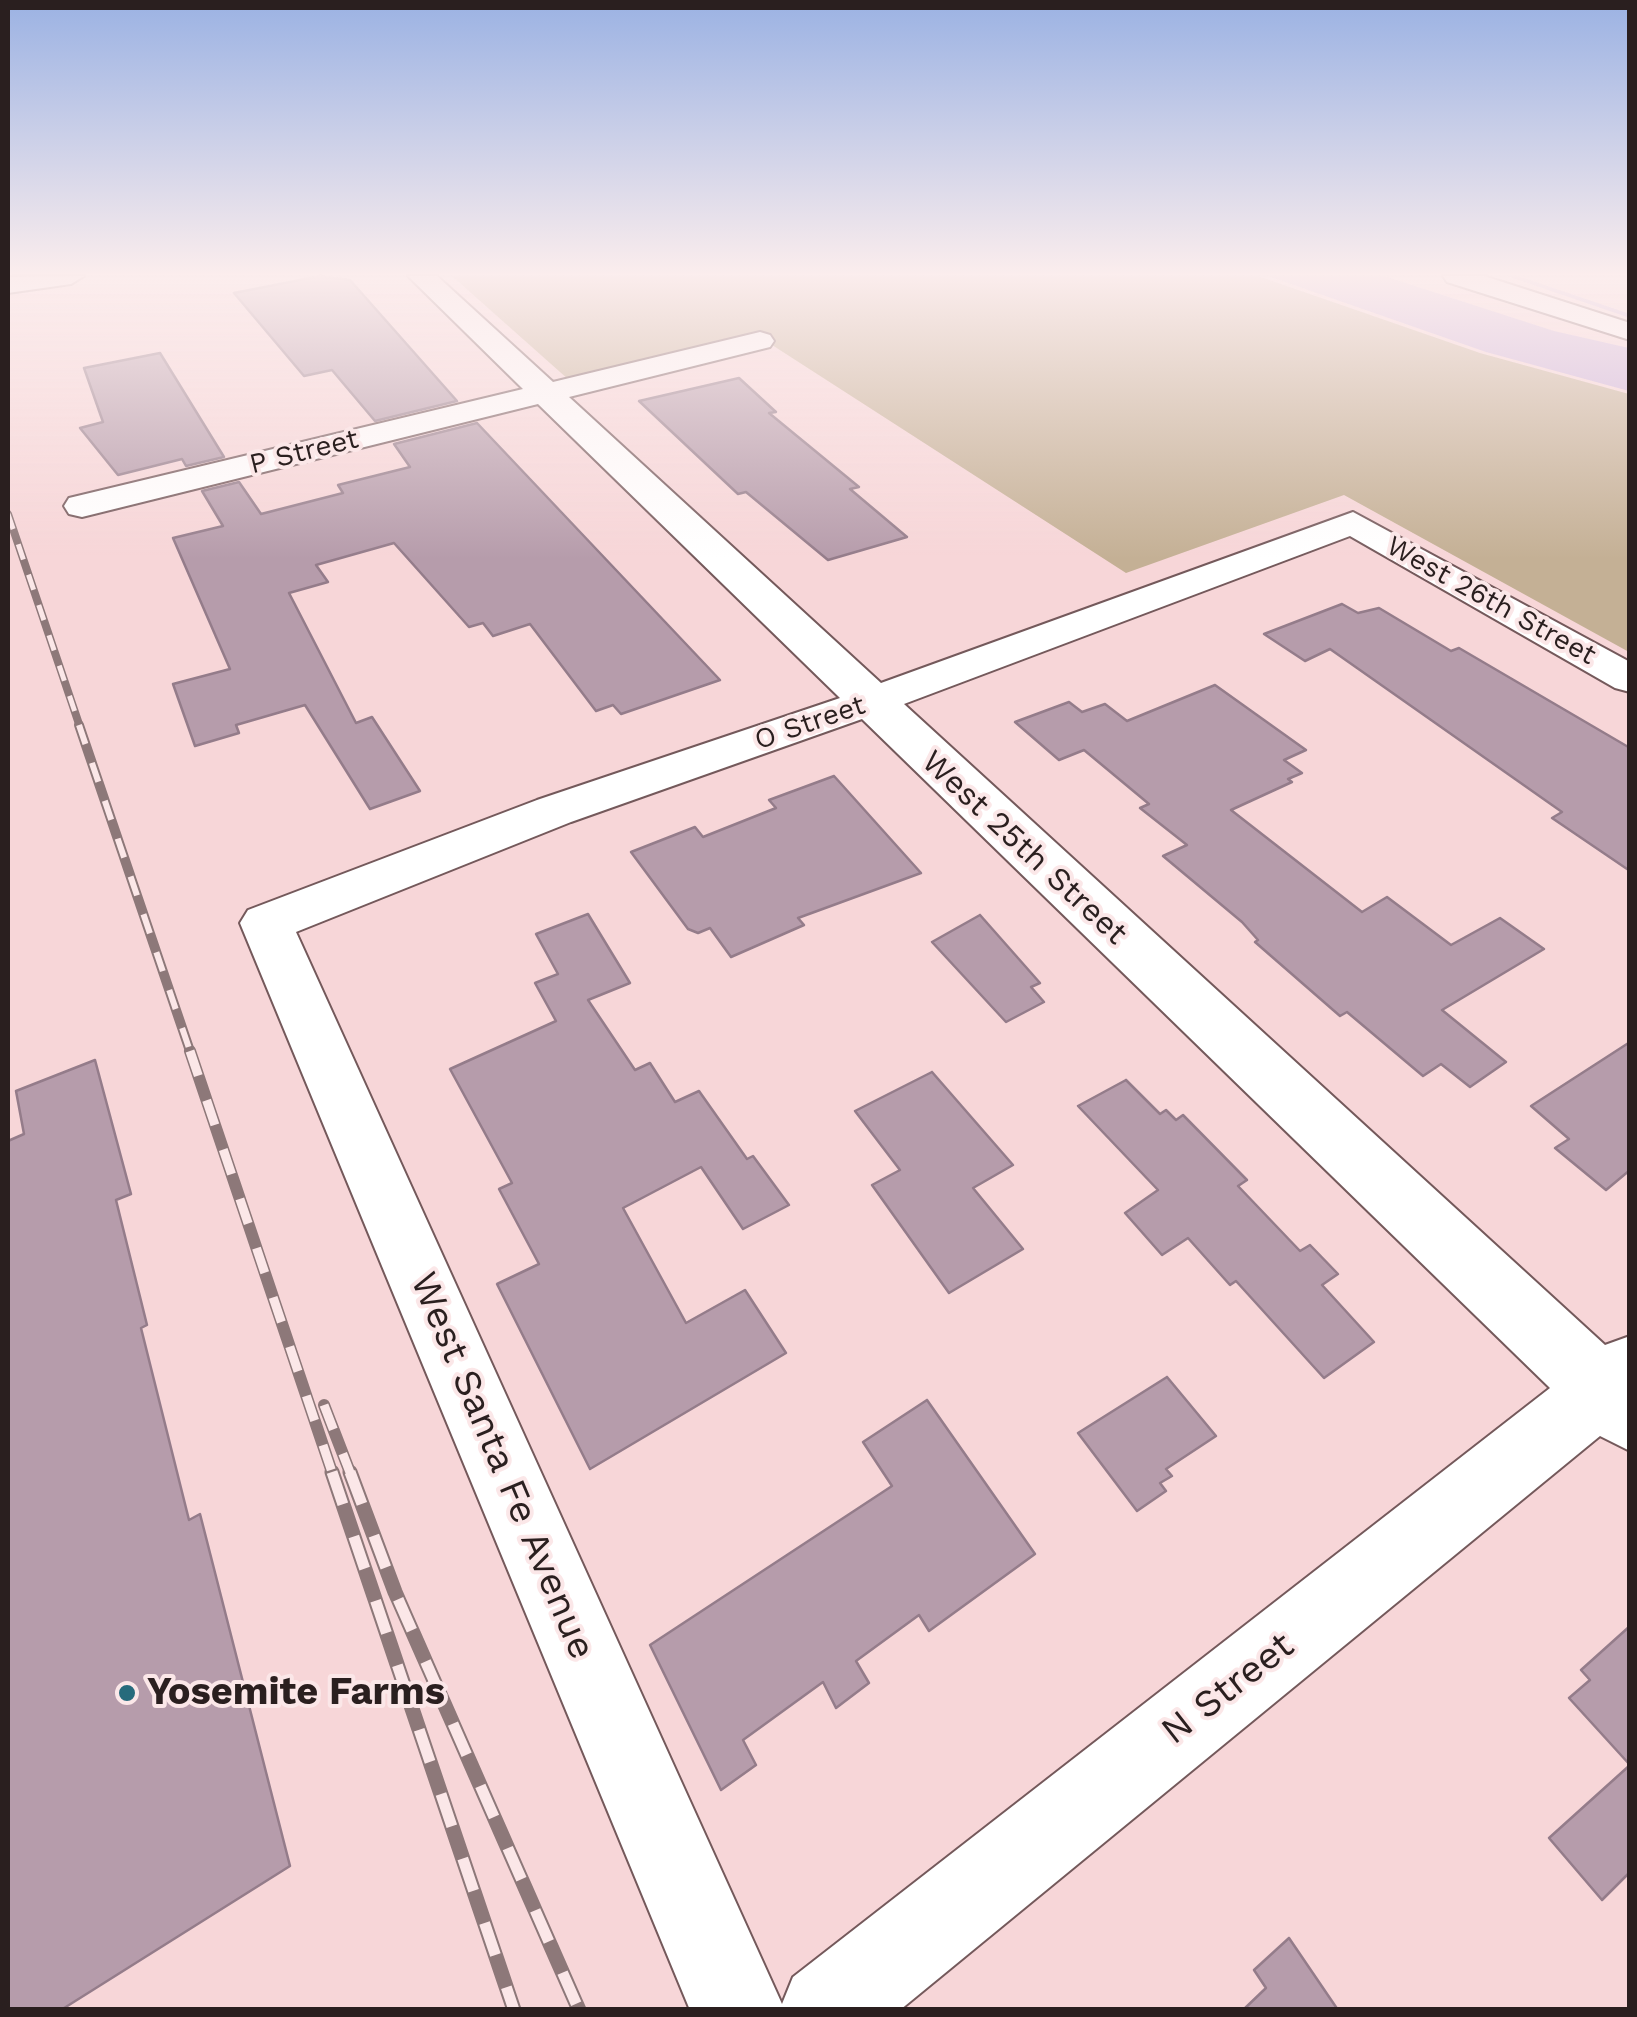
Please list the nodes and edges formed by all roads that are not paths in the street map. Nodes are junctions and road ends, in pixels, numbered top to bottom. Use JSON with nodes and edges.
{"nodes":[{"id":1,"x":518,"y":370,"type":"edge"},
{"id":2,"x":641,"y":370,"type":"edge"},
{"id":3,"x":543,"y":394,"type":"junction"},
{"id":4,"x":82,"y":506,"type":"dead end"},
{"id":5,"x":1354,"y":524,"type":"joint"},
{"id":6,"x":1630,"y":679,"type":"edge"},
{"id":7,"x":869,"y":702,"type":"junction"},
{"id":8,"x":266,"y":923,"type":"joint"},
{"id":9,"x":1620,"y":1392,"type":"edge"},
{"id":10,"x":737,"y":2010,"type":"edge"},
{"id":11,"x":826,"y":2010,"type":"edge"}],
"edges":[{"from":1,"to":3,"type":"street","name":"West 25th Street"},
{"from":2,"to":3,"type":"street","name":"P Street"},
{"from":3,"to":4,"type":"street","name":"P Street"},
{"from":3,"to":7,"type":"street","name":"West 25th Street"},
{"from":5,"to":6,"type":"street","name":"West 26th Street"},
{"from":5,"to":7,"type":"street","name":"O Street"},
{"from":7,"to":8,"type":"street","name":"O Street"},
{"from":7,"to":9,"type":"street","name":"West 25th Street"},
{"from":8,"to":10,"type":"street","name":"West Santa Fe Avenue"},
{"from":9,"to":11,"type":"street","name":"N Street"}]}
